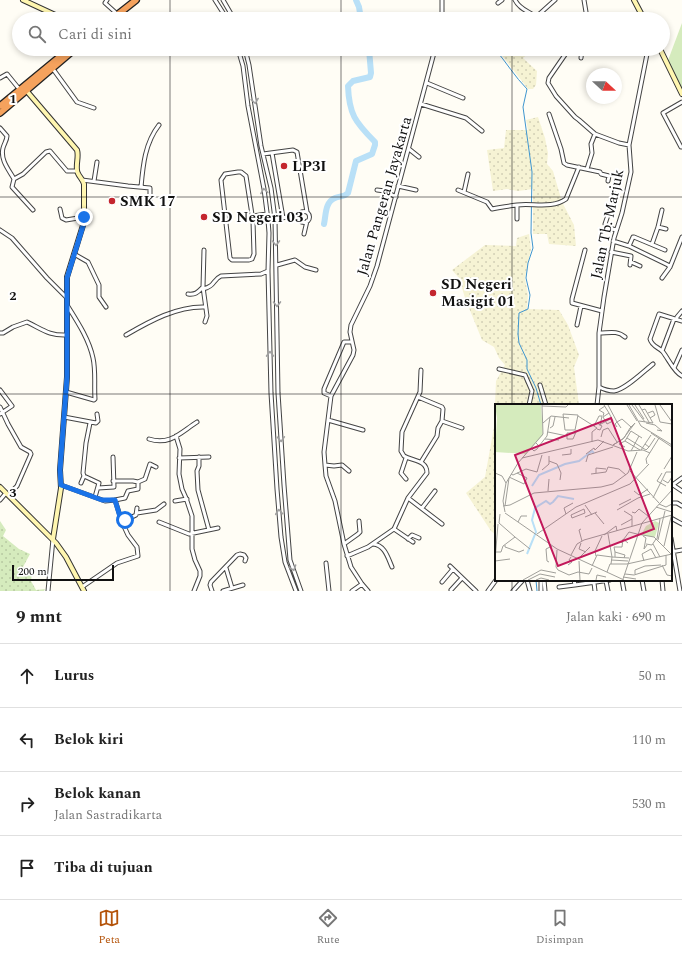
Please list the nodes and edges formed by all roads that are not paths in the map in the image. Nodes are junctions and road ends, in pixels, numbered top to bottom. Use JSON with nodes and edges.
{"nodes":[{"id":1,"x":24,"y":0,"type":"edge"},
{"id":2,"x":101,"y":0,"type":"edge"},
{"id":3,"x":130,"y":0,"type":"edge"},
{"id":4,"x":136,"y":0,"type":"edge"},
{"id":5,"x":215,"y":0,"type":"edge"},
{"id":6,"x":223,"y":0,"type":"edge"},
{"id":7,"x":442,"y":0,"type":"edge"},
{"id":8,"x":502,"y":0,"type":"edge"},
{"id":9,"x":555,"y":0,"type":"edge"},
{"id":10,"x":584,"y":0,"type":"edge"},
{"id":11,"x":634,"y":0,"type":"edge"},
{"id":12,"x":106,"y":1,"type":"edge"},
{"id":13,"x":516,"y":1,"type":"edge"},
{"id":14,"x":498,"y":3,"type":"dead end"},
{"id":15,"x":49,"y":12,"type":"edge"},
{"id":16,"x":115,"y":12,"type":"joint"},
{"id":17,"x":121,"y":12,"type":"edge"},
{"id":18,"x":223,"y":12,"type":"edge"},
{"id":19,"x":230,"y":12,"type":"edge"},
{"id":20,"x":442,"y":12,"type":"edge"},
{"id":21,"x":531,"y":12,"type":"edge"},
{"id":22,"x":542,"y":12,"type":"edge"},
{"id":23,"x":586,"y":12,"type":"edge"},
{"id":24,"x":640,"y":12,"type":"edge"},
{"id":25,"x":61,"y":56,"type":"edge"},
{"id":26,"x":68,"y":56,"type":"edge"},
{"id":27,"x":240,"y":56,"type":"edge"},
{"id":28,"x":246,"y":56,"type":"edge"},
{"id":29,"x":433,"y":56,"type":"edge"},
{"id":30,"x":564,"y":56,"type":"edge"},
{"id":31,"x":647,"y":56,"type":"edge"},
{"id":32,"x":663,"y":56,"type":"edge"},
{"id":33,"x":53,"y":69,"type":"junction"},
{"id":34,"x":0,"y":78,"type":"edge"},
{"id":35,"x":252,"y":83,"type":"junction"},
{"id":36,"x":427,"y":83,"type":"junction"},
{"id":37,"x":245,"y":85,"type":"junction"},
{"id":38,"x":23,"y":89,"type":"junction"},
{"id":39,"x":682,"y":94,"type":"edge"},
{"id":40,"x":463,"y":98,"type":"dead end"},
{"id":41,"x":682,"y":102,"type":"edge"},
{"id":42,"x":1,"y":103,"type":"edge"},
{"id":43,"x":421,"y":104,"type":"junction"},
{"id":44,"x":94,"y":108,"type":"dead end"},
{"id":45,"x":0,"y":113,"type":"edge"},
{"id":46,"x":549,"y":114,"type":"dead end"},
{"id":47,"x":159,"y":125,"type":"dead end"},
{"id":48,"x":0,"y":128,"type":"edge"},
{"id":49,"x":482,"y":130,"type":"dead end"},
{"id":50,"x":596,"y":134,"type":"junction"},
{"id":51,"x":629,"y":145,"type":"junction"},
{"id":52,"x":682,"y":148,"type":"edge"},
{"id":53,"x":409,"y":149,"type":"junction"},
{"id":54,"x":272,"y":153,"type":"junction"},
{"id":55,"x":263,"y":154,"type":"junction"},
{"id":56,"x":257,"y":156,"type":"junction"},
{"id":57,"x":419,"y":157,"type":"dead end"},
{"id":58,"x":264,"y":160,"type":"junction"},
{"id":59,"x":258,"y":161,"type":"junction"},
{"id":60,"x":97,"y":162,"type":"dead end"},
{"id":61,"x":579,"y":167,"type":"junction"},
{"id":62,"x":587,"y":169,"type":"junction"},
{"id":63,"x":77,"y":171,"type":"junction"},
{"id":64,"x":468,"y":174,"type":"dead end"},
{"id":65,"x":14,"y":179,"type":"junction"},
{"id":66,"x":82,"y":180,"type":"junction"},
{"id":67,"x":94,"y":181,"type":"junction"},
{"id":68,"x":608,"y":181,"type":"dead end"},
{"id":69,"x":398,"y":186,"type":"junction"},
{"id":70,"x":141,"y":187,"type":"junction"},
{"id":71,"x":377,"y":190,"type":"dead end"},
{"id":72,"x":416,"y":190,"type":"dead end"},
{"id":73,"x":458,"y":190,"type":"dead end"},
{"id":74,"x":464,"y":192,"type":"junction"},
{"id":75,"x":615,"y":194,"type":"dead end"},
{"id":76,"x":396,"y":197,"type":"junction"},
{"id":77,"x":150,"y":202,"type":"dead end"},
{"id":78,"x":516,"y":205,"type":"junction"},
{"id":79,"x":60,"y":209,"type":"dead end"},
{"id":80,"x":33,"y":210,"type":"dead end"},
{"id":81,"x":662,"y":210,"type":"dead end"},
{"id":82,"x":307,"y":212,"type":"junction"},
{"id":83,"x":267,"y":214,"type":"junction"},
{"id":84,"x":252,"y":216,"type":"junction"},
{"id":85,"x":298,"y":216,"type":"junction"},
{"id":86,"x":84,"y":217,"type":"junction"},
{"id":87,"x":283,"y":218,"type":"junction"},
{"id":88,"x":275,"y":219,"type":"junction"},
{"id":89,"x":517,"y":219,"type":"dead end"},
{"id":90,"x":268,"y":220,"type":"junction"},
{"id":91,"x":253,"y":221,"type":"junction"},
{"id":92,"x":307,"y":221,"type":"junction"},
{"id":93,"x":658,"y":227,"type":"junction"},
{"id":94,"x":666,"y":229,"type":"dead end"},
{"id":95,"x":0,"y":230,"type":"edge"},
{"id":96,"x":616,"y":230,"type":"junction"},
{"id":97,"x":304,"y":234,"type":"dead end"},
{"id":98,"x":682,"y":237,"type":"edge"},
{"id":99,"x":613,"y":241,"type":"junction"},
{"id":100,"x":652,"y":244,"type":"junction"},
{"id":101,"x":630,"y":246,"type":"junction"},
{"id":102,"x":204,"y":250,"type":"dead end"},
{"id":103,"x":585,"y":250,"type":"dead end"},
{"id":104,"x":665,"y":250,"type":"dead end"},
{"id":105,"x":611,"y":252,"type":"junction"},
{"id":106,"x":74,"y":254,"type":"junction"},
{"id":107,"x":277,"y":265,"type":"junction"},
{"id":108,"x":640,"y":266,"type":"dead end"},
{"id":109,"x":670,"y":266,"type":"junction"},
{"id":110,"x":316,"y":270,"type":"dead end"},
{"id":111,"x":268,"y":271,"type":"junction"},
{"id":112,"x":662,"y":278,"type":"dead end"},
{"id":113,"x":203,"y":288,"type":"junction"},
{"id":114,"x":188,"y":294,"type":"dead end"},
{"id":115,"x":66,"y":297,"type":"junction"},
{"id":116,"x":67,"y":305,"type":"junction"},
{"id":117,"x":106,"y":306,"type":"dead end"},
{"id":118,"x":581,"y":306,"type":"junction"},
{"id":119,"x":205,"y":307,"type":"junction"},
{"id":120,"x":602,"y":311,"type":"junction"},
{"id":121,"x":682,"y":311,"type":"edge"},
{"id":122,"x":676,"y":318,"type":"junction"},
{"id":123,"x":205,"y":322,"type":"dead end"},
{"id":124,"x":682,"y":322,"type":"edge"},
{"id":125,"x":578,"y":325,"type":"dead end"},
{"id":126,"x":0,"y":333,"type":"edge"},
{"id":127,"x":599,"y":333,"type":"junction"},
{"id":128,"x":126,"y":335,"type":"dead end"},
{"id":129,"x":67,"y":336,"type":"junction"},
{"id":130,"x":624,"y":337,"type":"dead end"},
{"id":131,"x":352,"y":342,"type":"junction"},
{"id":132,"x":682,"y":350,"type":"edge"},
{"id":133,"x":662,"y":351,"type":"junction"},
{"id":134,"x":653,"y":364,"type":"dead end"},
{"id":135,"x":674,"y":368,"type":"junction"},
{"id":136,"x":499,"y":369,"type":"dead end"},
{"id":137,"x":421,"y":370,"type":"dead end"},
{"id":138,"x":682,"y":376,"type":"edge"},
{"id":139,"x":540,"y":385,"type":"dead end"},
{"id":140,"x":598,"y":388,"type":"junction"},
{"id":141,"x":0,"y":390,"type":"edge"},
{"id":142,"x":66,"y":392,"type":"junction"},
{"id":143,"x":278,"y":395,"type":"junction"},
{"id":144,"x":331,"y":396,"type":"junction"},
{"id":145,"x":271,"y":397,"type":"junction"},
{"id":146,"x":418,"y":397,"type":"junction"},
{"id":147,"x":529,"y":404,"type":"edge"},
{"id":148,"x":546,"y":404,"type":"edge"},
{"id":149,"x":597,"y":404,"type":"edge"},
{"id":150,"x":0,"y":408,"type":"edge"},
{"id":151,"x":1,"y":414,"type":"edge"},
{"id":152,"x":97,"y":414,"type":"dead end"},
{"id":153,"x":64,"y":417,"type":"junction"},
{"id":154,"x":328,"y":420,"type":"junction"},
{"id":155,"x":442,"y":420,"type":"junction"},
{"id":156,"x":197,"y":422,"type":"dead end"},
{"id":157,"x":90,"y":423,"type":"junction"},
{"id":158,"x":462,"y":428,"type":"dead end"},
{"id":159,"x":363,"y":430,"type":"dead end"},
{"id":160,"x":176,"y":436,"type":"junction"},
{"id":161,"x":149,"y":439,"type":"dead end"},
{"id":162,"x":209,"y":456,"type":"dead end"},
{"id":163,"x":113,"y":457,"type":"dead end"},
{"id":164,"x":199,"y":457,"type":"junction"},
{"id":165,"x":179,"y":458,"type":"junction"},
{"id":166,"x":406,"y":458,"type":"junction"},
{"id":167,"x":420,"y":462,"type":"junction"},
{"id":168,"x":324,"y":465,"type":"junction"},
{"id":169,"x":156,"y":467,"type":"dead end"},
{"id":170,"x":349,"y":471,"type":"dead end"},
{"id":171,"x":84,"y":476,"type":"junction"},
{"id":172,"x":682,"y":478,"type":"edge"},
{"id":173,"x":406,"y":479,"type":"dead end"},
{"id":174,"x":113,"y":482,"type":"junction"},
{"id":175,"x":138,"y":482,"type":"junction"},
{"id":176,"x":81,"y":483,"type":"dead end"},
{"id":177,"x":61,"y":485,"type":"junction"},
{"id":178,"x":672,"y":485,"type":"edge"},
{"id":179,"x":0,"y":487,"type":"edge"},
{"id":180,"x":98,"y":488,"type":"junction"},
{"id":181,"x":435,"y":491,"type":"dead end"},
{"id":182,"x":682,"y":491,"type":"edge"},
{"id":183,"x":7,"y":494,"type":"junction"},
{"id":184,"x":95,"y":497,"type":"junction"},
{"id":185,"x":408,"y":498,"type":"junction"},
{"id":186,"x":0,"y":500,"type":"edge"},
{"id":187,"x":115,"y":500,"type":"junction"},
{"id":188,"x":187,"y":500,"type":"junction"},
{"id":189,"x":175,"y":501,"type":"dead end"},
{"id":190,"x":672,"y":503,"type":"edge"},
{"id":191,"x":164,"y":504,"type":"dead end"},
{"id":192,"x":682,"y":506,"type":"edge"},
{"id":193,"x":136,"y":508,"type":"dead end"},
{"id":194,"x":422,"y":508,"type":"junction"},
{"id":195,"x":137,"y":513,"type":"junction"},
{"id":196,"x":672,"y":519,"type":"edge"},
{"id":197,"x":359,"y":521,"type":"dead end"},
{"id":198,"x":122,"y":522,"type":"junction"},
{"id":199,"x":159,"y":522,"type":"dead end"},
{"id":200,"x":442,"y":524,"type":"dead end"},
{"id":201,"x":682,"y":524,"type":"edge"},
{"id":202,"x":218,"y":528,"type":"dead end"},
{"id":203,"x":394,"y":529,"type":"junction"},
{"id":204,"x":210,"y":530,"type":"junction"},
{"id":205,"x":192,"y":534,"type":"junction"},
{"id":206,"x":419,"y":538,"type":"dead end"},
{"id":207,"x":53,"y":539,"type":"junction"},
{"id":208,"x":408,"y":539,"type":"junction"},
{"id":209,"x":413,"y":542,"type":"dead end"},
{"id":210,"x":344,"y":544,"type":"junction"},
{"id":211,"x":373,"y":544,"type":"junction"},
{"id":212,"x":682,"y":550,"type":"edge"},
{"id":213,"x":672,"y":551,"type":"edge"},
{"id":214,"x":347,"y":556,"type":"junction"},
{"id":215,"x":245,"y":561,"type":"dead end"},
{"id":216,"x":326,"y":563,"type":"dead end"},
{"id":217,"x":450,"y":566,"type":"dead end"},
{"id":218,"x":392,"y":567,"type":"dead end"},
{"id":219,"x":226,"y":568,"type":"junction"},
{"id":220,"x":453,"y":569,"type":"junction"},
{"id":221,"x":462,"y":578,"type":"junction"},
{"id":222,"x":495,"y":581,"type":"edge"},
{"id":223,"x":522,"y":581,"type":"edge"},
{"id":224,"x":528,"y":581,"type":"edge"},
{"id":225,"x":544,"y":581,"type":"edge"},
{"id":226,"x":574,"y":581,"type":"edge"},
{"id":227,"x":603,"y":581,"type":"edge"},
{"id":228,"x":622,"y":581,"type":"edge"},
{"id":229,"x":642,"y":581,"type":"edge"},
{"id":230,"x":662,"y":581,"type":"edge"},
{"id":231,"x":442,"y":582,"type":"dead end"},
{"id":232,"x":594,"y":583,"type":"junction"},
{"id":233,"x":362,"y":584,"type":"junction"},
{"id":234,"x":243,"y":585,"type":"dead end"},
{"id":235,"x":575,"y":585,"type":"junction"},
{"id":236,"x":559,"y":587,"type":"dead end"},
{"id":237,"x":232,"y":588,"type":"junction"},
{"id":238,"x":83,"y":589,"type":"edge"},
{"id":239,"x":451,"y":590,"type":"dead end"},
{"id":240,"x":48,"y":591,"type":"edge"},
{"id":241,"x":194,"y":591,"type":"edge"},
{"id":242,"x":212,"y":591,"type":"edge"},
{"id":243,"x":223,"y":591,"type":"edge"},
{"id":244,"x":296,"y":591,"type":"edge"},
{"id":245,"x":301,"y":591,"type":"edge"},
{"id":246,"x":329,"y":591,"type":"edge"},
{"id":247,"x":352,"y":591,"type":"edge"},
{"id":248,"x":368,"y":591,"type":"edge"},
{"id":249,"x":476,"y":591,"type":"edge"},
{"id":250,"x":488,"y":591,"type":"edge"},
{"id":251,"x":513,"y":591,"type":"edge"},
{"id":252,"x":530,"y":591,"type":"edge"},
{"id":253,"x":545,"y":591,"type":"edge"},
{"id":254,"x":595,"y":591,"type":"edge"},
{"id":255,"x":624,"y":591,"type":"edge"},
{"id":256,"x":644,"y":591,"type":"edge"},
{"id":257,"x":663,"y":591,"type":"edge"},
{"id":258,"x":680,"y":591,"type":"edge"}],
"edges":[{"from":1,"to":15,"type":"street"},
{"from":2,"to":12,"type":"street"},
{"from":3,"to":16,"type":"highway"},
{"from":4,"to":17,"type":"highway"},
{"from":5,"to":18,"type":"street"},
{"from":6,"to":19,"type":"street"},
{"from":7,"to":20,"type":"street"},
{"from":8,"to":14,"type":"street"},
{"from":9,"to":22,"type":"street"},
{"from":10,"to":23,"type":"street"},
{"from":11,"to":24,"type":"street"},
{"from":12,"to":16,"type":"street"},
{"from":13,"to":21,"type":"street"},
{"from":25,"to":38,"type":"highway"},
{"from":26,"to":33,"type":"highway"},
{"from":27,"to":37,"type":"street"},
{"from":28,"to":35,"type":"street"},
{"from":29,"to":36,"type":"street","name":"Jalan Pangeran Jayakarta"},
{"from":30,"to":50,"type":"street"},
{"from":31,"to":51,"type":"street","name":"Jalan Tb. Marjuk"},
{"from":32,"to":39,"type":"street"},
{"from":33,"to":38,"type":"highway"},
{"from":33,"to":44,"type":"street"},
{"from":34,"to":38,"type":"street"},
{"from":35,"to":37,"type":"street"},
{"from":35,"to":55,"type":"street","one_way":true},
{"from":36,"to":40,"type":"street"},
{"from":36,"to":43,"type":"street","name":"Jalan Pangeran Jayakarta"},
{"from":37,"to":56,"type":"street"},
{"from":38,"to":42,"type":"highway"},
{"from":38,"to":45,"type":"highway"},
{"from":38,"to":63,"type":"street"},
{"from":41,"to":52,"type":"street"},
{"from":43,"to":49,"type":"street"},
{"from":43,"to":53,"type":"street","name":"Jalan Pangeran Jayakarta"},
{"from":46,"to":61,"type":"street"},
{"from":47,"to":70,"type":"street"},
{"from":48,"to":65,"type":"street"},
{"from":50,"to":51,"type":"street"},
{"from":50,"to":62,"type":"street"},
{"from":51,"to":96,"type":"street","name":"Jalan Tb. Marjuk"},
{"from":53,"to":57,"type":"street"},
{"from":53,"to":69,"type":"street","name":"Jalan Pangeran Jayakarta"},
{"from":54,"to":55,"type":"street"},
{"from":54,"to":82,"type":"street"},
{"from":54,"to":87,"type":"street"},
{"from":55,"to":56,"type":"street"},
{"from":55,"to":58,"type":"street"},
{"from":56,"to":59,"type":"street"},
{"from":58,"to":59,"type":"street"},
{"from":58,"to":88,"type":"street"},
{"from":83,"to":59,"type":"street","one_way":true},
{"from":60,"to":67,"type":"street"},
{"from":61,"to":62,"type":"street"},
{"from":61,"to":78,"type":"street"},
{"from":62,"to":68,"type":"street"},
{"from":63,"to":65,"type":"street"},
{"from":63,"to":66,"type":"street"},
{"from":64,"to":74,"type":"street"},
{"from":65,"to":80,"type":"street"},
{"from":66,"to":67,"type":"street"},
{"from":66,"to":86,"type":"street"},
{"from":67,"to":70,"type":"street"},
{"from":69,"to":72,"type":"street"},
{"from":69,"to":76,"type":"street","name":"Jalan Pangeran Jayakarta"},
{"from":70,"to":77,"type":"street"},
{"from":71,"to":76,"type":"street"},
{"from":73,"to":74,"type":"street"},
{"from":74,"to":78,"type":"street"},
{"from":75,"to":96,"type":"street"},
{"from":76,"to":131,"type":"street","name":"Jalan Pangeran Jayakarta"},
{"from":78,"to":89,"type":"street"},
{"from":79,"to":86,"type":"street"},
{"from":81,"to":93,"type":"street"},
{"from":82,"to":85,"type":"street"},
{"from":82,"to":92,"type":"street"},
{"from":83,"to":84,"type":"street"},
{"from":83,"to":90,"type":"street"},
{"from":84,"to":91,"type":"street"},
{"from":84,"to":91,"type":"street"},
{"from":85,"to":87,"type":"street"},
{"from":85,"to":92,"type":"street"},
{"from":86,"to":106,"type":"street"},
{"from":87,"to":88,"type":"street"},
{"from":88,"to":90,"type":"street"},
{"from":88,"to":107,"type":"street","one_way":true},
{"from":90,"to":91,"type":"street"},
{"from":90,"to":111,"type":"street"},
{"from":92,"to":97,"type":"street"},
{"from":93,"to":94,"type":"street"},
{"from":93,"to":100,"type":"street"},
{"from":95,"to":115,"type":"street"},
{"from":96,"to":99,"type":"street","name":"Jalan Tb. Marjuk"},
{"from":98,"to":109,"type":"street"},
{"from":99,"to":101,"type":"street"},
{"from":99,"to":105,"type":"street","name":"Jalan Tb. Marjuk"},
{"from":100,"to":101,"type":"street"},
{"from":100,"to":104,"type":"street"},
{"from":101,"to":109,"type":"street"},
{"from":102,"to":113,"type":"street"},
{"from":103,"to":118,"type":"street"},
{"from":105,"to":108,"type":"street"},
{"from":105,"to":120,"type":"street","name":"Jalan Tb. Marjuk"},
{"from":106,"to":115,"type":"street"},
{"from":106,"to":117,"type":"street"},
{"from":107,"to":110,"type":"street"},
{"from":107,"to":143,"type":"street","one_way":true},
{"from":109,"to":112,"type":"street"},
{"from":111,"to":113,"type":"street"},
{"from":145,"to":111,"type":"street","one_way":true},
{"from":113,"to":114,"type":"street"},
{"from":113,"to":119,"type":"street"},
{"from":115,"to":116,"type":"street"},
{"from":116,"to":129,"type":"street"},
{"from":116,"to":142,"type":"street"},
{"from":118,"to":120,"type":"street"},
{"from":118,"to":125,"type":"street"},
{"from":119,"to":123,"type":"street"},
{"from":119,"to":128,"type":"street"},
{"from":120,"to":127,"type":"street","name":"Jalan Tb. Marjuk"},
{"from":121,"to":122,"type":"street"},
{"from":122,"to":124,"type":"street"},
{"from":122,"to":133,"type":"street"},
{"from":122,"to":133,"type":"street"},
{"from":126,"to":129,"type":"street"},
{"from":127,"to":130,"type":"street"},
{"from":127,"to":140,"type":"street","name":"Jalan Tb. Marjuk"},
{"from":129,"to":142,"type":"street"},
{"from":131,"to":144,"type":"street","name":"Jalan Pangeran Jayakarta"},
{"from":131,"to":144,"type":"street"},
{"from":132,"to":135,"type":"street"},
{"from":133,"to":135,"type":"street"},
{"from":134,"to":140,"type":"street"},
{"from":135,"to":138,"type":"street"},
{"from":136,"to":147,"type":"street"},
{"from":137,"to":146,"type":"street"},
{"from":139,"to":148,"type":"street"},
{"from":140,"to":149,"type":"street","name":"Jalan Tb. Marjuk"},
{"from":141,"to":151,"type":"street"},
{"from":142,"to":153,"type":"street"},
{"from":143,"to":145,"type":"street"},
{"from":143,"to":245,"type":"street","one_way":true},
{"from":144,"to":154,"type":"street","name":"Jalan Pangeran Jayakarta"},
{"from":244,"to":145,"type":"street","one_way":true},
{"from":146,"to":155,"type":"street"},
{"from":146,"to":166,"type":"street"},
{"from":150,"to":151,"type":"street"},
{"from":151,"to":183,"type":"street"},
{"from":152,"to":157,"type":"street"},
{"from":153,"to":157,"type":"street"},
{"from":153,"to":177,"type":"street"},
{"from":154,"to":159,"type":"street"},
{"from":154,"to":168,"type":"street","name":"Jalan Pangeran Jayakarta"},
{"from":155,"to":158,"type":"street"},
{"from":155,"to":167,"type":"street"},
{"from":156,"to":160,"type":"street"},
{"from":157,"to":171,"type":"street"},
{"from":160,"to":161,"type":"street"},
{"from":160,"to":165,"type":"street"},
{"from":162,"to":164,"type":"street"},
{"from":163,"to":174,"type":"street"},
{"from":164,"to":165,"type":"street"},
{"from":164,"to":204,"type":"street"},
{"from":165,"to":188,"type":"street"},
{"from":166,"to":167,"type":"street"},
{"from":166,"to":173,"type":"street"},
{"from":167,"to":185,"type":"street"},
{"from":168,"to":170,"type":"street"},
{"from":168,"to":210,"type":"street","name":"Jalan Pangeran Jayakarta"},
{"from":169,"to":175,"type":"street"},
{"from":171,"to":176,"type":"street"},
{"from":171,"to":180,"type":"street"},
{"from":172,"to":178,"type":"street"},
{"from":174,"to":175,"type":"street"},
{"from":174,"to":180,"type":"street"},
{"from":175,"to":187,"type":"street"},
{"from":177,"to":184,"type":"street"},
{"from":177,"to":207,"type":"street"},
{"from":178,"to":182,"type":"street"},
{"from":179,"to":183,"type":"street"},
{"from":180,"to":184,"type":"street"},
{"from":181,"to":194,"type":"street"},
{"from":183,"to":186,"type":"street"},
{"from":183,"to":207,"type":"street"},
{"from":184,"to":187,"type":"street"},
{"from":185,"to":194,"type":"street"},
{"from":185,"to":203,"type":"street"},
{"from":187,"to":198,"type":"street"},
{"from":188,"to":189,"type":"street"},
{"from":188,"to":205,"type":"street"},
{"from":190,"to":192,"type":"street"},
{"from":191,"to":195,"type":"street"},
{"from":193,"to":195,"type":"street"},
{"from":194,"to":200,"type":"street"},
{"from":195,"to":198,"type":"street"},
{"from":196,"to":201,"type":"street"},
{"from":197,"to":210,"type":"street"},
{"from":198,"to":238,"type":"street"},
{"from":199,"to":205,"type":"street"},
{"from":202,"to":204,"type":"street"},
{"from":203,"to":208,"type":"street"},
{"from":203,"to":211,"type":"street"},
{"from":204,"to":205,"type":"street"},
{"from":205,"to":241,"type":"street"},
{"from":206,"to":208,"type":"street"},
{"from":207,"to":238,"type":"street"},
{"from":207,"to":240,"type":"street"},
{"from":208,"to":209,"type":"street"},
{"from":210,"to":214,"type":"street","name":"Jalan Pangeran Jayakarta"},
{"from":211,"to":214,"type":"street"},
{"from":211,"to":218,"type":"street"},
{"from":212,"to":213,"type":"street"},
{"from":213,"to":258,"type":"street"},
{"from":214,"to":233,"type":"street","name":"Jalan Pangeran Jayakarta"},
{"from":215,"to":219,"type":"street"},
{"from":216,"to":246,"type":"street"},
{"from":217,"to":220,"type":"street"},
{"from":219,"to":237,"type":"street"},
{"from":219,"to":242,"type":"street"},
{"from":220,"to":221,"type":"street"},
{"from":220,"to":231,"type":"street"},
{"from":221,"to":239,"type":"street"},
{"from":221,"to":249,"type":"street"},
{"from":222,"to":250,"type":"street"},
{"from":223,"to":251,"type":"street"},
{"from":224,"to":252,"type":"street"},
{"from":225,"to":253,"type":"street"},
{"from":226,"to":235,"type":"street"},
{"from":227,"to":232,"type":"street"},
{"from":228,"to":255,"type":"street"},
{"from":229,"to":256,"type":"street"},
{"from":230,"to":257,"type":"street"},
{"from":232,"to":235,"type":"street"},
{"from":232,"to":254,"type":"street"},
{"from":233,"to":247,"type":"street"},
{"from":233,"to":248,"type":"street","name":"Jalan Pangeran Jayakarta"},
{"from":234,"to":237,"type":"street"},
{"from":235,"to":236,"type":"street"},
{"from":237,"to":243,"type":"street"}]}
